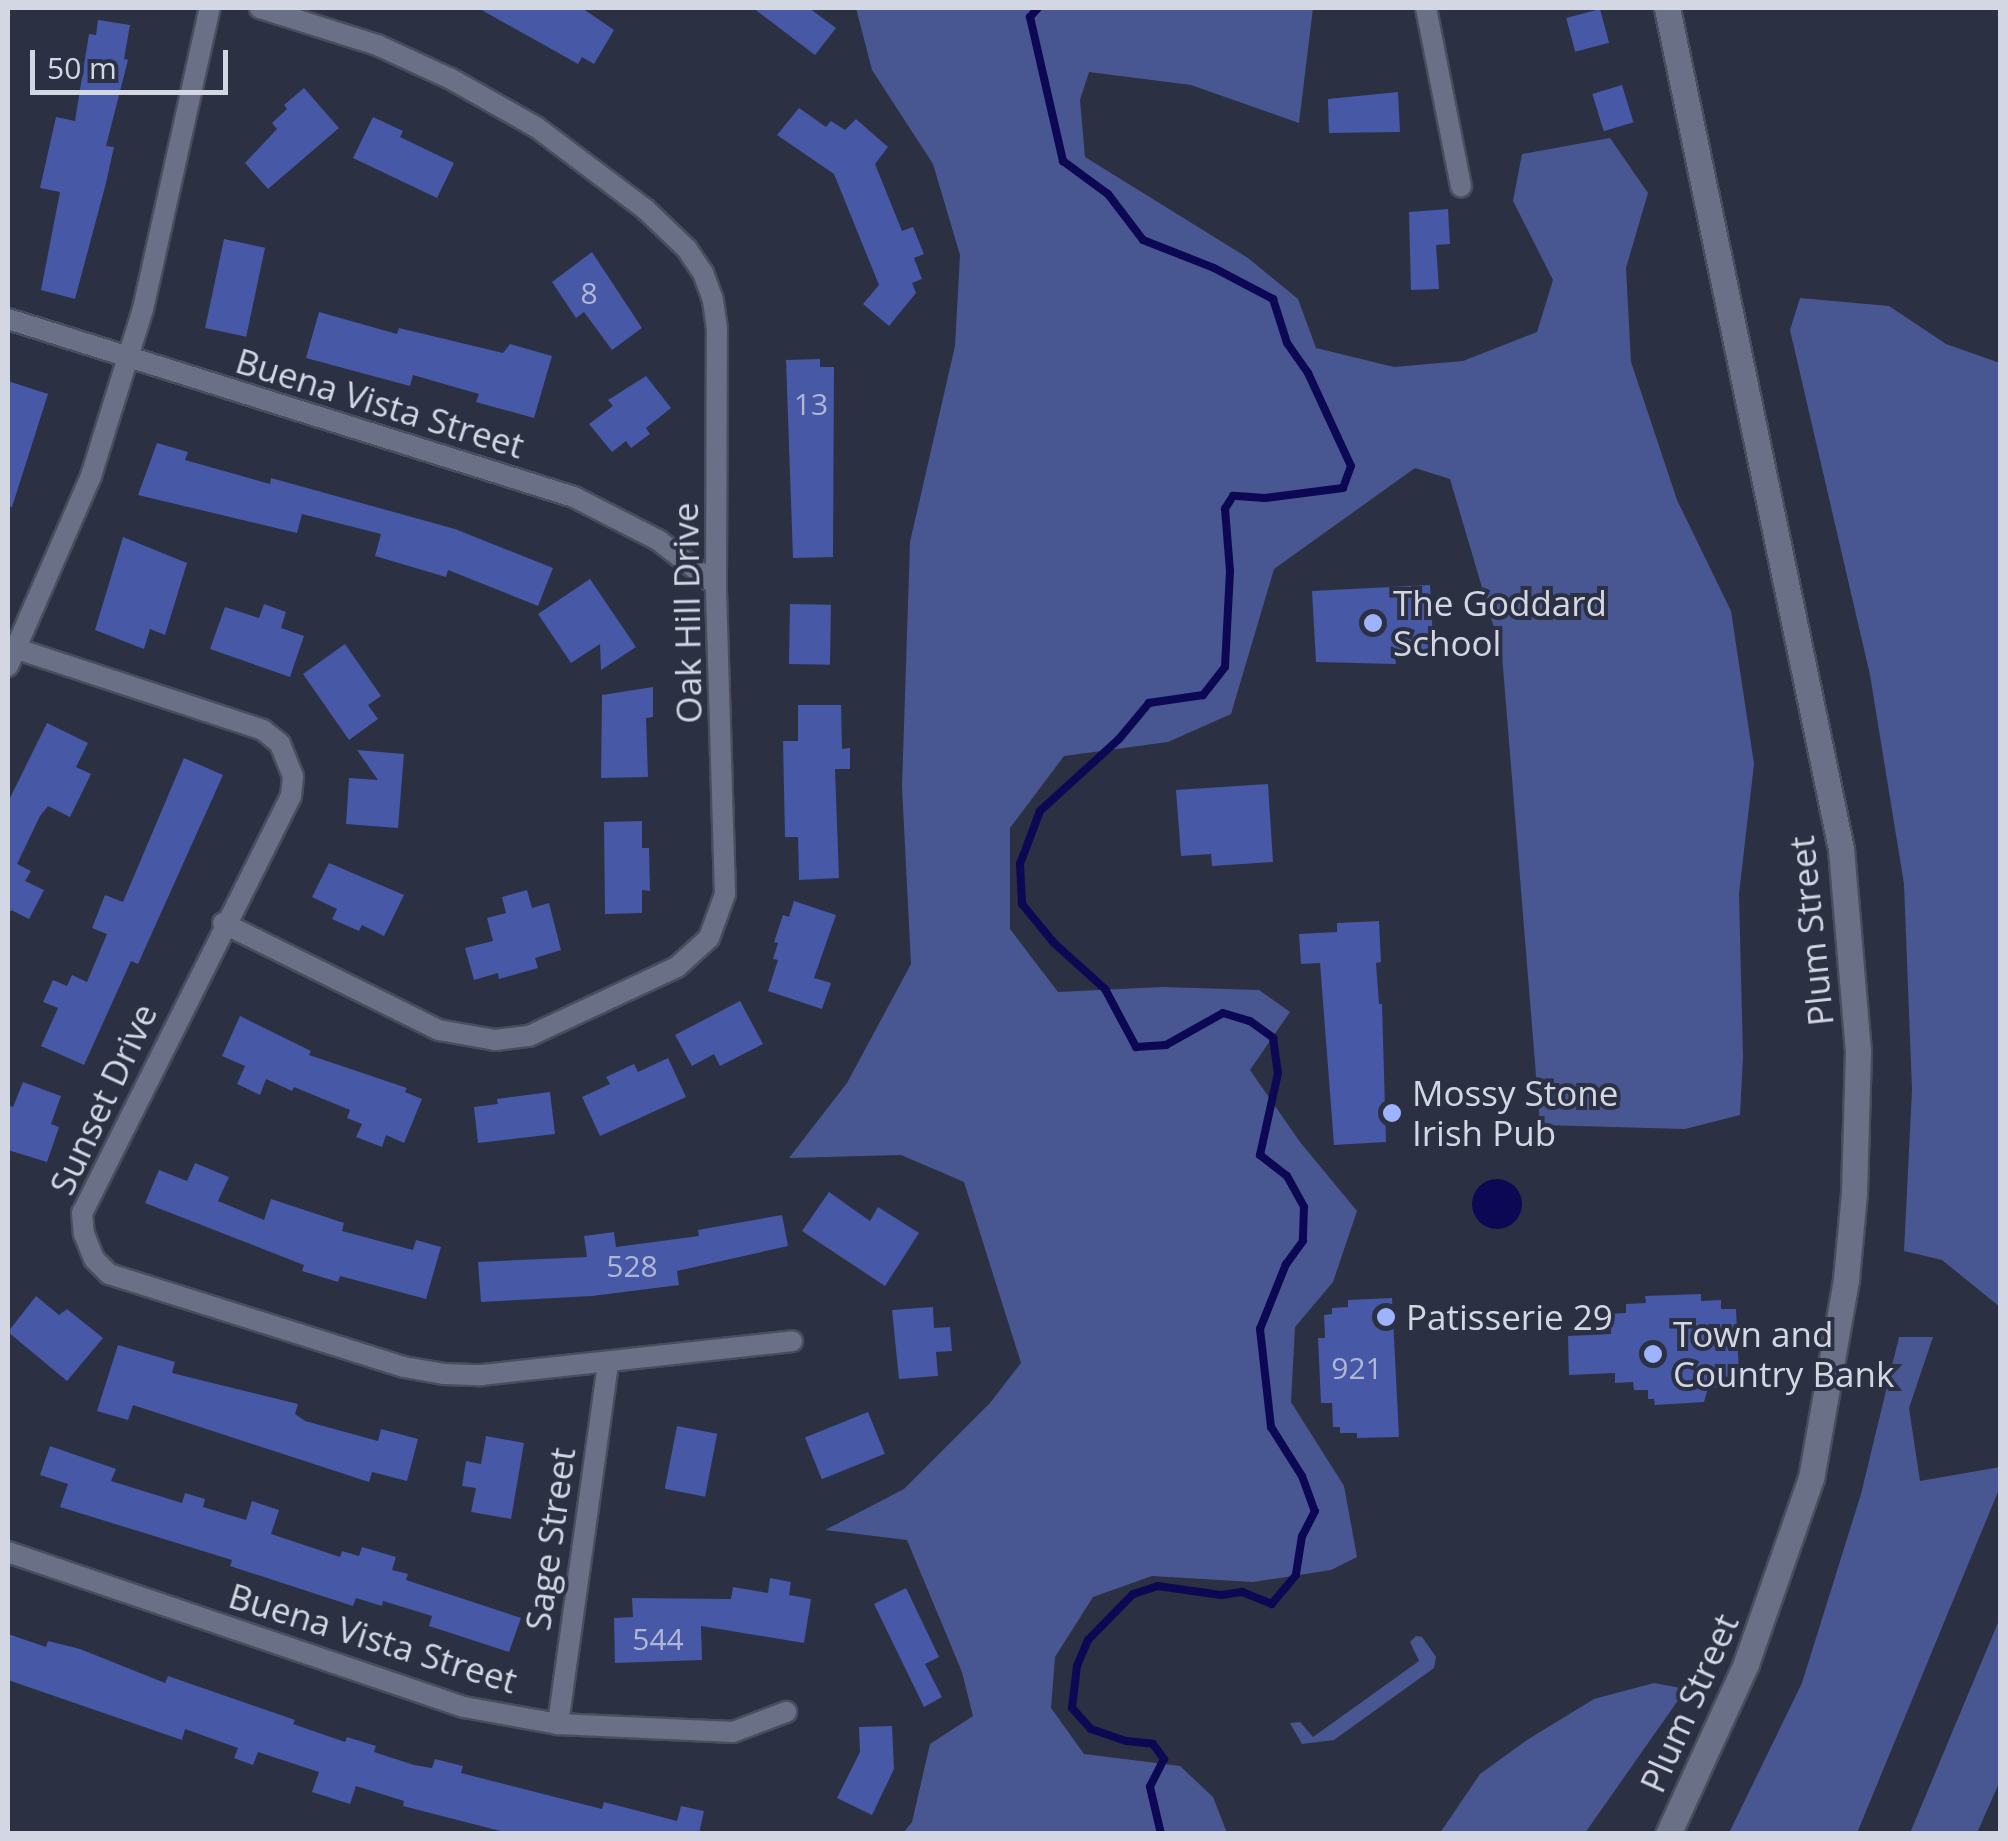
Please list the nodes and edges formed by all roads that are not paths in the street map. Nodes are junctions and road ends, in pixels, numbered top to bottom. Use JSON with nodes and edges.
{"nodes":[{"id":1,"x":210,"y":8,"type":"edge"},
{"id":2,"x":260,"y":8,"type":"edge"},
{"id":3,"x":1426,"y":8,"type":"edge"},
{"id":4,"x":1667,"y":8,"type":"edge"},
{"id":5,"x":1461,"y":187,"type":"dead end"},
{"id":6,"x":8,"y":319,"type":"edge"},
{"id":7,"x":128,"y":360,"type":"junction"},
{"id":8,"x":716,"y":585,"type":"junction"},
{"id":9,"x":10,"y":654,"type":"edge"},
{"id":10,"x":224,"y":923,"type":"junction"},
{"id":11,"x":792,"y":1341,"type":"dead end"},
{"id":12,"x":608,"y":1362,"type":"junction"},
{"id":13,"x":8,"y":1552,"type":"edge"},
{"id":14,"x":786,"y":1712,"type":"dead end"},
{"id":15,"x":558,"y":1724,"type":"junction"},
{"id":16,"x":1668,"y":1834,"type":"edge"}],
"edges":[{"from":1,"to":7,"type":"street"},
{"from":2,"to":8,"type":"street","name":"Oak Hill Drive"},
{"from":3,"to":5,"type":"street"},
{"from":4,"to":16,"type":"main road","name":"Plum Street"},
{"from":6,"to":7,"type":"street","name":"Buena Vista Street"},
{"from":7,"to":8,"type":"street","name":"Buena Vista Street"},
{"from":7,"to":9,"type":"street"},
{"from":8,"to":10,"type":"street","name":"Oak Hill Drive"},
{"from":9,"to":10,"type":"street","name":"Sunset Drive"},
{"from":10,"to":12,"type":"street","name":"Sunset Drive"},
{"from":11,"to":12,"type":"street","name":"Sunset Drive"},
{"from":12,"to":15,"type":"street","name":"Sage Street"},
{"from":13,"to":15,"type":"street","name":"Buena Vista Street"},
{"from":14,"to":15,"type":"street","name":"Buena Vista Street"}]}
